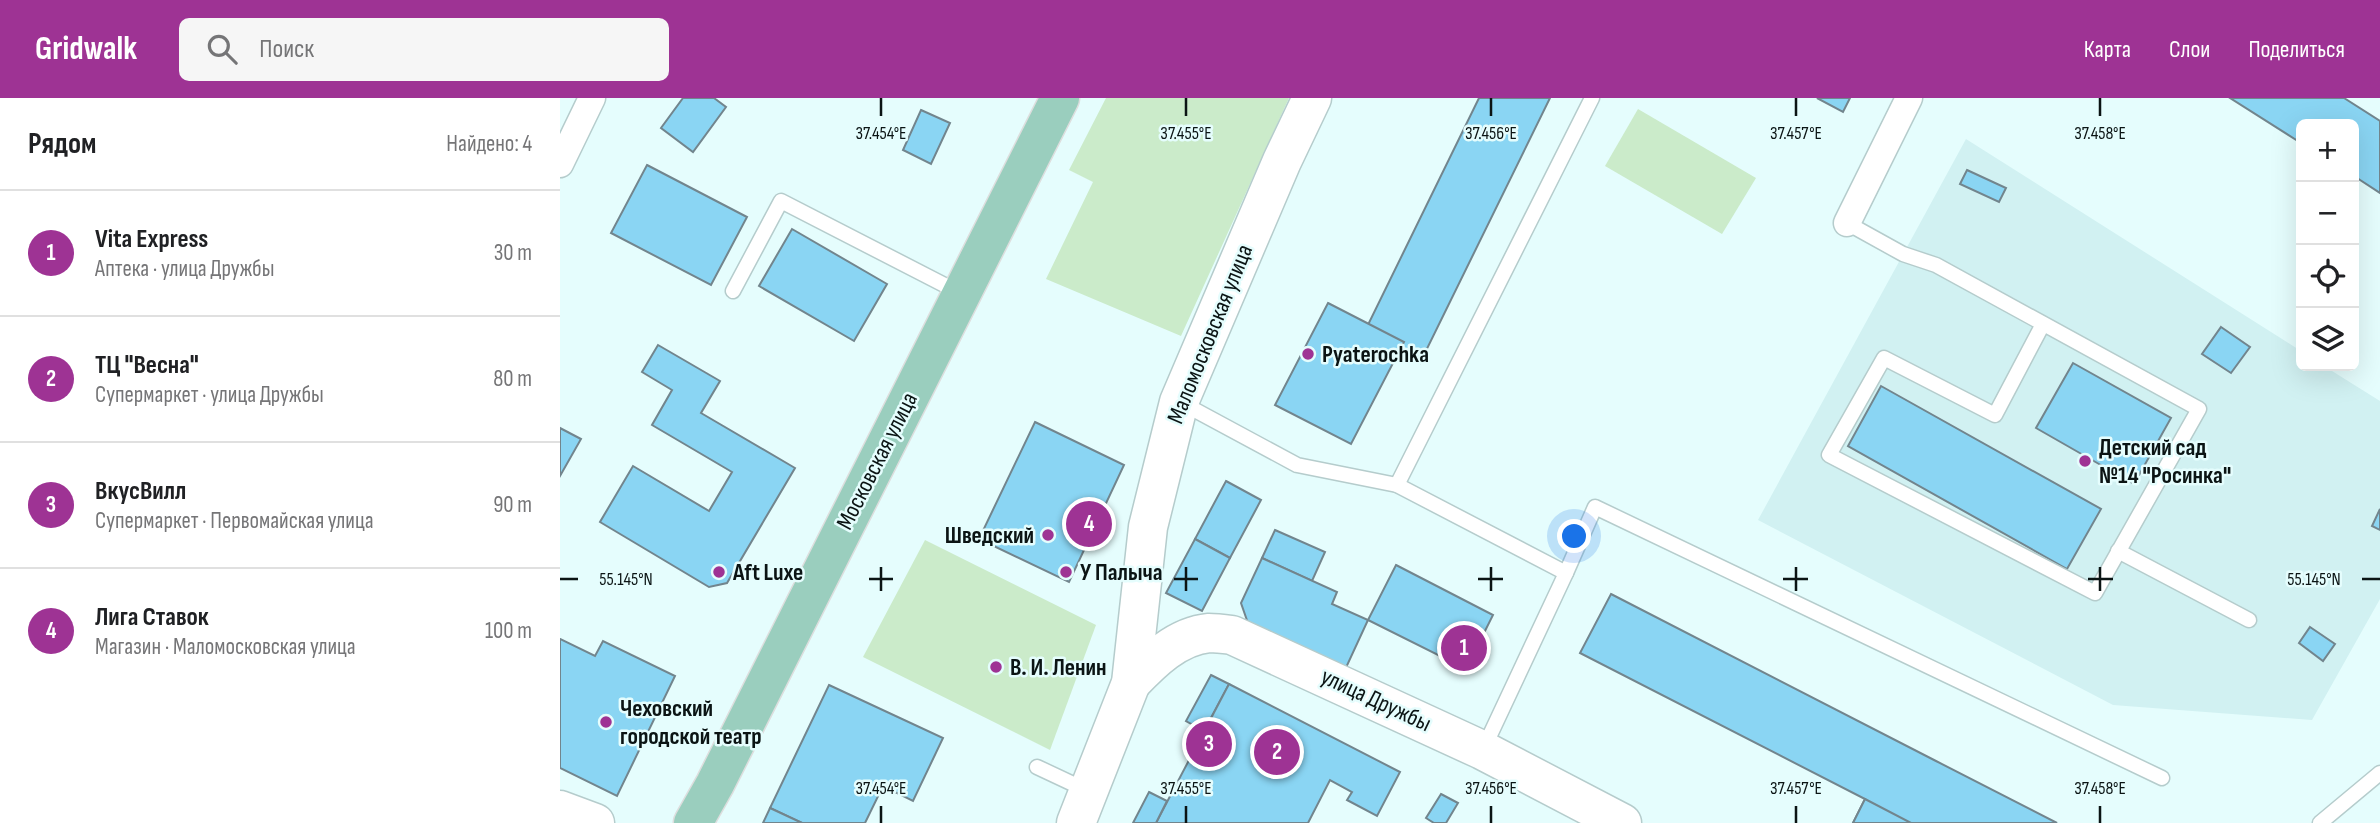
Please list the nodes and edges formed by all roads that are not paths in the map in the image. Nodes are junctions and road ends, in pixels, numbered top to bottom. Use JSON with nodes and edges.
{"nodes":[{"id":1,"x":592,"y":98,"type":"edge"},
{"id":2,"x":1060,"y":98,"type":"edge"},
{"id":3,"x":1312,"y":98,"type":"edge"},
{"id":4,"x":1592,"y":98,"type":"edge"},
{"id":5,"x":1909,"y":98,"type":"edge"},
{"id":6,"x":560,"y":164,"type":"edge"},
{"id":7,"x":1847,"y":223,"type":"joint"},
{"id":8,"x":733,"y":291,"type":"dead end"},
{"id":9,"x":962,"y":293,"type":"junction"},
{"id":10,"x":2043,"y":324,"type":"junction"},
{"id":11,"x":1179,"y":402,"type":"junction"},
{"id":12,"x":1396,"y":485,"type":"junction"},
{"id":13,"x":2118,"y":551,"type":"junction"},
{"id":14,"x":1566,"y":573,"type":"junction"},
{"id":15,"x":1141,"y":579,"type":"junction"},
{"id":16,"x":2249,"y":620,"type":"dead end"},
{"id":17,"x":1208,"y":633,"type":"junction"},
{"id":18,"x":1131,"y":682,"type":"junction"},
{"id":19,"x":1482,"y":750,"type":"junction"},
{"id":20,"x":1037,"y":767,"type":"dead end"},
{"id":21,"x":2380,"y":773,"type":"edge"},
{"id":22,"x":2162,"y":778,"type":"dead end"},
{"id":23,"x":1082,"y":807,"type":"edge"},
{"id":24,"x":560,"y":810,"type":"edge"},
{"id":25,"x":1609,"y":820,"type":"edge"},
{"id":26,"x":595,"y":823,"type":"edge"},
{"id":27,"x":693,"y":823,"type":"edge"},
{"id":28,"x":2320,"y":823,"type":"edge"}],
"edges":[{"from":1,"to":6,"type":"street"},
{"from":2,"to":9,"type":"main road","name":"Московская улица"},
{"from":3,"to":11,"type":"street","name":"Маломосковская улица"},
{"from":4,"to":12,"type":"lane"},
{"from":5,"to":7,"type":"street"},
{"from":7,"to":10,"type":"lane"},
{"from":8,"to":9,"type":"lane"},
{"from":9,"to":27,"type":"main road","name":"Московская улица"},
{"from":10,"to":13,"type":"lane"},
{"from":10,"to":13,"type":"lane"},
{"from":11,"to":12,"type":"lane"},
{"from":11,"to":15,"type":"street","name":"Маломосковская улица"},
{"from":12,"to":14,"type":"lane"},
{"from":13,"to":16,"type":"lane"},
{"from":14,"to":19,"type":"lane"},
{"from":14,"to":22,"type":"lane"},
{"from":15,"to":17,"type":"street","name":"улица Дружбы"},
{"from":15,"to":18,"type":"street"},
{"from":17,"to":18,"type":"street"},
{"from":17,"to":19,"type":"street","name":"улица Дружбы"},
{"from":18,"to":23,"type":"street"},
{"from":19,"to":25,"type":"street","name":"улица Дружбы"},
{"from":20,"to":23,"type":"lane"},
{"from":21,"to":28,"type":"lane"},
{"from":24,"to":26,"type":"street"}]}
